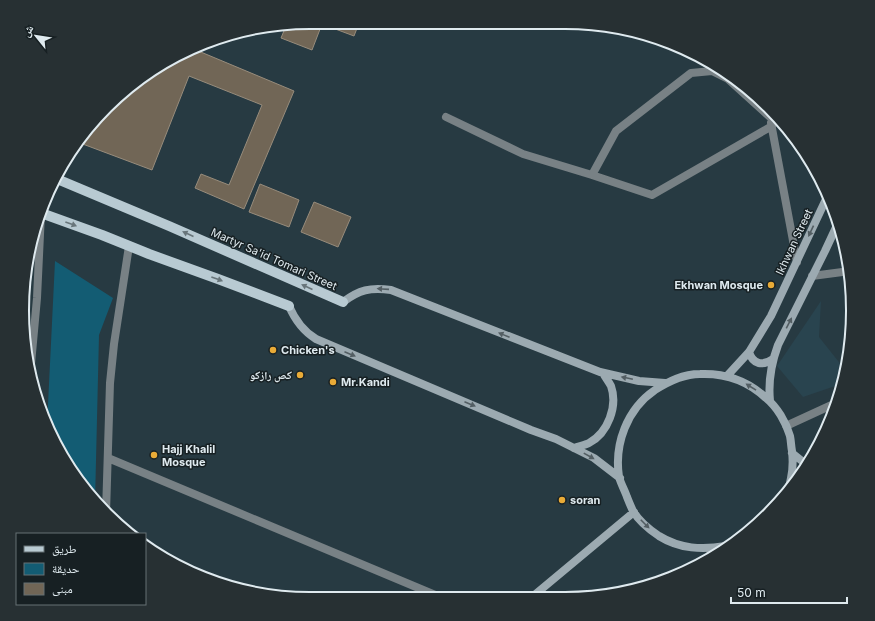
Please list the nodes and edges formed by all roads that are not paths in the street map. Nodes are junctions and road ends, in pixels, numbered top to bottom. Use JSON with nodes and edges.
{"nodes":[{"id":1,"x":713,"y":72,"type":"edge"},
{"id":2,"x":446,"y":117,"type":"dead end"},
{"id":3,"x":770,"y":118,"type":"edge"},
{"id":4,"x":772,"y":126,"type":"junction"},
{"id":5,"x":592,"y":176,"type":"junction"},
{"id":6,"x":61,"y":181,"type":"edge"},
{"id":7,"x":825,"y":202,"type":"edge"},
{"id":8,"x":46,"y":215,"type":"edge"},
{"id":9,"x":834,"y":230,"type":"edge"},
{"id":10,"x":40,"y":234,"type":"edge"},
{"id":11,"x":129,"y":246,"type":"junction"},
{"id":12,"x":797,"y":262,"type":"junction"},
{"id":13,"x":844,"y":272,"type":"edge"},
{"id":14,"x":812,"y":276,"type":"junction"},
{"id":15,"x":343,"y":302,"type":"joint"},
{"id":16,"x":289,"y":306,"type":"joint"},
{"id":17,"x":749,"y":352,"type":"junction"},
{"id":18,"x":32,"y":353,"type":"edge"},
{"id":19,"x":773,"y":359,"type":"junction"},
{"id":20,"x":603,"y":373,"type":"junction"},
{"id":21,"x":727,"y":376,"type":"junction"},
{"id":22,"x":665,"y":383,"type":"junction"},
{"id":23,"x":770,"y":401,"type":"junction"},
{"id":24,"x":829,"y":406,"type":"edge"},
{"id":25,"x":786,"y":426,"type":"junction"},
{"id":26,"x":574,"y":448,"type":"junction"},
{"id":27,"x":792,"y":453,"type":"junction"},
{"id":28,"x":108,"y":458,"type":"junction"},
{"id":29,"x":802,"y":461,"type":"edge"},
{"id":30,"x":792,"y":476,"type":"edge"},
{"id":31,"x":620,"y":478,"type":"junction"},
{"id":32,"x":106,"y":504,"type":"edge"},
{"id":33,"x":634,"y":512,"type":"junction"},
{"id":34,"x":708,"y":552,"type":"edge"},
{"id":35,"x":426,"y":592,"type":"edge"},
{"id":36,"x":538,"y":592,"type":"edge"}],
"edges":[{"from":1,"to":5,"type":"street"},
{"from":2,"to":5,"type":"street"},
{"from":3,"to":4,"type":"street"},
{"from":4,"to":5,"type":"street"},
{"from":4,"to":12,"type":"street"},
{"from":15,"to":6,"type":"main road","name":"Martyr Sa'id Tomari Street","one_way":true},
{"from":7,"to":12,"type":"main road","name":"Ikhwan Street","one_way":true},
{"from":8,"to":11,"type":"main road","one_way":true},
{"from":9,"to":14,"type":"main road"},
{"from":10,"to":18,"type":"street"},
{"from":11,"to":16,"type":"main road","one_way":true},
{"from":11,"to":28,"type":"street"},
{"from":12,"to":17,"type":"main road","name":"Ikhwan Street"},
{"from":13,"to":14,"type":"street"},
{"from":19,"to":14,"type":"main road","one_way":true},
{"from":20,"to":15,"type":"main road","name":"Martyr Sa'id Tomari Street","one_way":true},
{"from":16,"to":26,"type":"main road","one_way":true},
{"from":17,"to":19,"type":"main road"},
{"from":17,"to":21,"type":"main road","name":"Ikhwan Street"},
{"from":19,"to":23,"type":"main road"},
{"from":22,"to":20,"type":"main road","name":"Martyr Sa'id Tomari Street","one_way":true},
{"from":20,"to":26,"type":"main road"},
{"from":21,"to":22,"type":"main road"},
{"from":23,"to":21,"type":"main road","one_way":true},
{"from":22,"to":31,"type":"main road"},
{"from":23,"to":25,"type":"main road"},
{"from":24,"to":25,"type":"street"},
{"from":25,"to":27,"type":"main road"},
{"from":26,"to":31,"type":"main road","one_way":true},
{"from":27,"to":29,"type":"main road"},
{"from":27,"to":30,"type":"main road"},
{"from":28,"to":32,"type":"street"},
{"from":28,"to":35,"type":"street"},
{"from":31,"to":33,"type":"main road"},
{"from":33,"to":34,"type":"main road","one_way":true},
{"from":33,"to":36,"type":"main road"}]}
